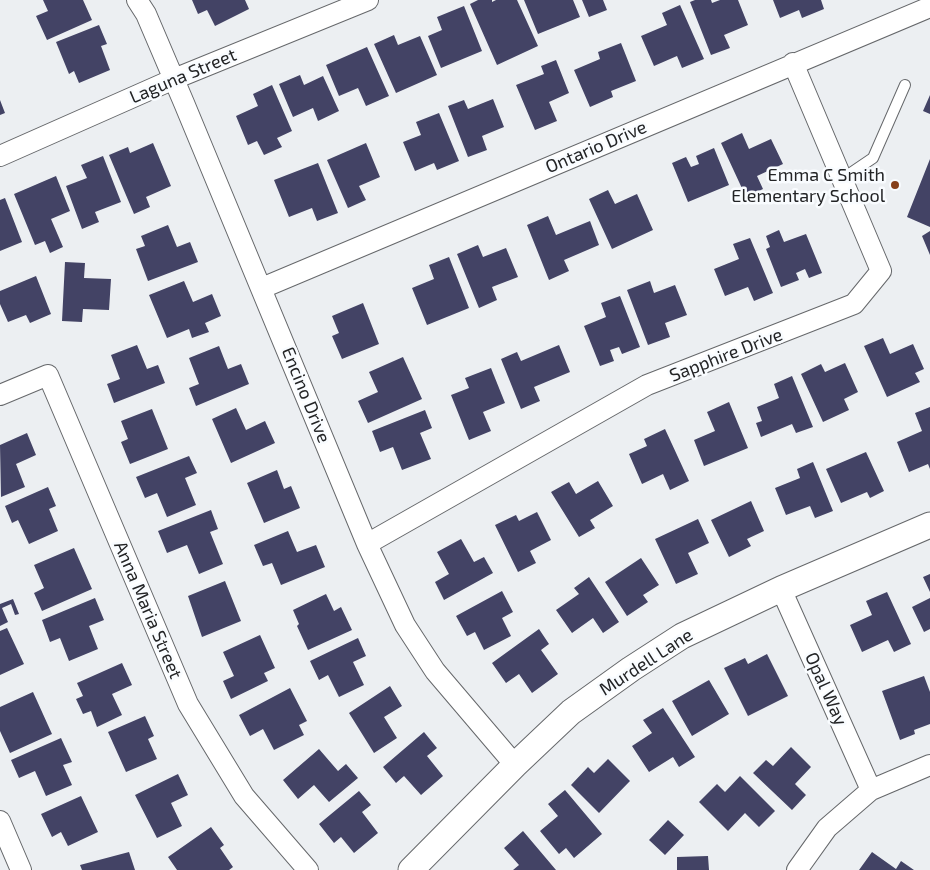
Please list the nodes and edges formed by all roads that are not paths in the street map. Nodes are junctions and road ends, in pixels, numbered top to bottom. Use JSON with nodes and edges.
{"nodes":[{"id":1,"x":137,"y":0,"type":"edge"},
{"id":2,"x":368,"y":0,"type":"edge"},
{"id":3,"x":930,"y":7,"type":"edge"},
{"id":4,"x":793,"y":63,"type":"junction"},
{"id":5,"x":174,"y":79,"type":"junction"},
{"id":6,"x":905,"y":85,"type":"dead end"},
{"id":7,"x":0,"y":156,"type":"edge"},
{"id":8,"x":842,"y":179,"type":"junction"},
{"id":9,"x":262,"y":288,"type":"junction"},
{"id":10,"x":0,"y":395,"type":"edge"},
{"id":11,"x":930,"y":525,"type":"edge"},
{"id":12,"x":367,"y":544,"type":"junction"},
{"id":13,"x":782,"y":589,"type":"junction"},
{"id":14,"x":515,"y":765,"type":"junction"},
{"id":15,"x":930,"y":765,"type":"edge"},
{"id":16,"x":871,"y":790,"type":"junction"},
{"id":17,"x":0,"y":821,"type":"edge"},
{"id":18,"x":21,"y":870,"type":"edge"},
{"id":19,"x":308,"y":870,"type":"edge"},
{"id":20,"x":411,"y":870,"type":"edge"},
{"id":21,"x":797,"y":870,"type":"edge"}],
"edges":[{"from":1,"to":5,"type":"street","name":"Encino Drive"},
{"from":2,"to":5,"type":"street","name":"Laguna Street"},
{"from":3,"to":4,"type":"street","name":"Ontario Drive"},
{"from":4,"to":8,"type":"street","name":"Sapphire Drive"},
{"from":4,"to":9,"type":"street","name":"Ontario Drive"},
{"from":5,"to":7,"type":"street","name":"Laguna Street"},
{"from":5,"to":9,"type":"street","name":"Encino Drive"},
{"from":6,"to":8,"type":"lane"},
{"from":8,"to":12,"type":"street","name":"Sapphire Drive"},
{"from":9,"to":12,"type":"street","name":"Encino Drive"},
{"from":10,"to":19,"type":"street","name":"Anna Maria Street"},
{"from":11,"to":13,"type":"street","name":"Murdell Lane"},
{"from":12,"to":14,"type":"street","name":"Encino Drive"},
{"from":13,"to":14,"type":"street","name":"Murdell Lane"},
{"from":13,"to":16,"type":"street","name":"Opal Way"},
{"from":14,"to":20,"type":"street","name":"Murdell Lane"},
{"from":15,"to":16,"type":"street"},
{"from":16,"to":21,"type":"street"},
{"from":17,"to":18,"type":"street"}]}
